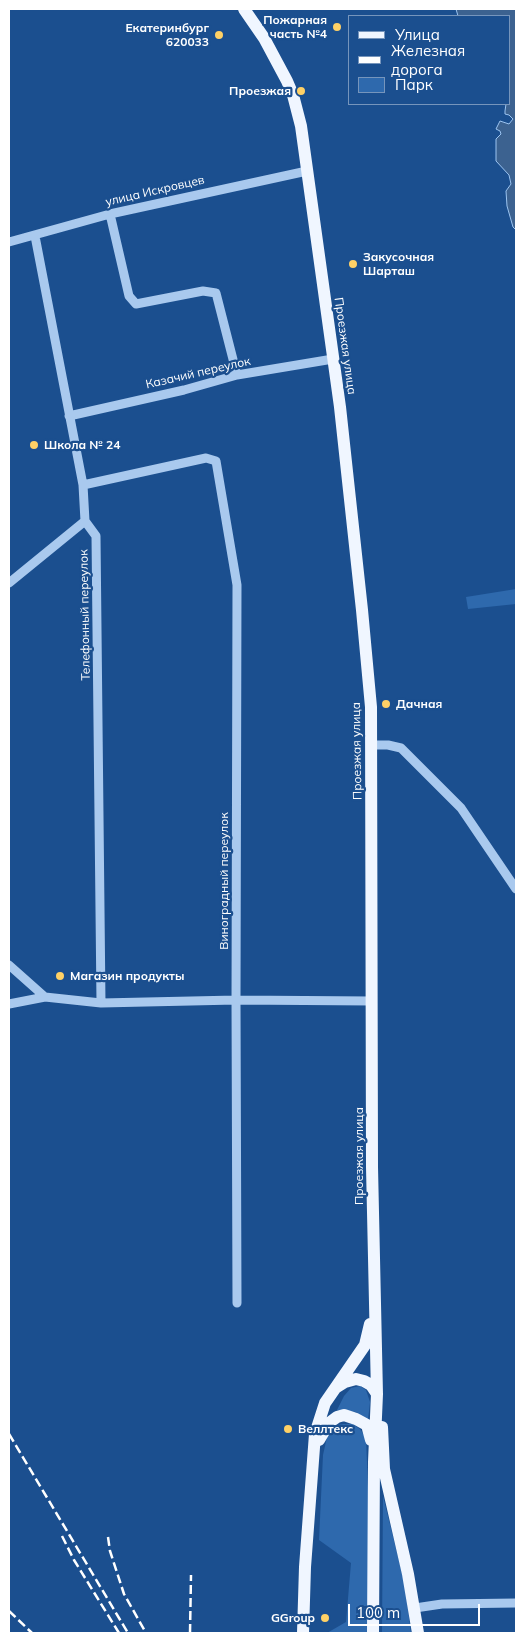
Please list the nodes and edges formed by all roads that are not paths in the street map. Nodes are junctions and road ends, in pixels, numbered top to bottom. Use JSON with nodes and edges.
{"nodes":[{"id":1,"x":244,"y":9,"type":"edge"},
{"id":2,"x":307,"y":171,"type":"junction"},
{"id":3,"x":110,"y":214,"type":"junction"},
{"id":4,"x":35,"y":236,"type":"junction"},
{"id":5,"x":9,"y":242,"type":"edge"},
{"id":6,"x":333,"y":359,"type":"junction"},
{"id":7,"x":237,"y":375,"type":"junction"},
{"id":8,"x":69,"y":416,"type":"junction"},
{"id":9,"x":83,"y":485,"type":"junction"},
{"id":10,"x":85,"y":521,"type":"junction"},
{"id":11,"x":9,"y":583,"type":"edge"},
{"id":12,"x":371,"y":745,"type":"junction"},
{"id":13,"x":516,"y":889,"type":"edge"},
{"id":14,"x":9,"y":965,"type":"edge"},
{"id":15,"x":45,"y":997,"type":"junction"},
{"id":16,"x":236,"y":1000,"type":"junction"},
{"id":17,"x":372,"y":1001,"type":"junction"},
{"id":18,"x":102,"y":1002,"type":"junction"},
{"id":19,"x":9,"y":1004,"type":"edge"},
{"id":20,"x":374,"y":1301,"type":"junction"},
{"id":21,"x":237,"y":1304,"type":"dead end"},
{"id":22,"x":333,"y":1390,"type":"junction"},
{"id":23,"x":377,"y":1394,"type":"junction"},
{"id":24,"x":376,"y":1408,"type":"junction"},
{"id":25,"x":313,"y":1456,"type":"junction"},
{"id":26,"x":374,"y":1462,"type":"junction"},
{"id":27,"x":516,"y":1603,"type":"edge"},
{"id":28,"x":415,"y":1608,"type":"junction"},
{"id":29,"x":303,"y":1633,"type":"edge"},
{"id":30,"x":373,"y":1633,"type":"edge"},
{"id":31,"x":418,"y":1633,"type":"edge"}],
"edges":[{"from":1,"to":2,"type":"main road","name":"Проезжая улица"},
{"from":2,"to":3,"type":"street","name":"улица Искровцев"},
{"from":2,"to":6,"type":"main road","name":"Проезжая улица"},
{"from":3,"to":4,"type":"street","name":"улица Искровцев"},
{"from":3,"to":7,"type":"street"},
{"from":4,"to":5,"type":"street","name":"улица Искровцев"},
{"from":4,"to":8,"type":"street","name":"Телефонный переулок"},
{"from":6,"to":7,"type":"street","name":"Казачий переулок"},
{"from":6,"to":12,"type":"main road","name":"Проезжая улица"},
{"from":7,"to":8,"type":"street","name":"Казачий переулок"},
{"from":8,"to":9,"type":"street","name":"Телефонный переулок"},
{"from":9,"to":10,"type":"street","name":"Телефонный переулок"},
{"from":9,"to":16,"type":"street","name":"Виноградный переулок"},
{"from":10,"to":11,"type":"street"},
{"from":10,"to":18,"type":"street","name":"Телефонный переулок"},
{"from":12,"to":13,"type":"street"},
{"from":12,"to":17,"type":"main road","name":"Проезжая улица"},
{"from":14,"to":15,"type":"street"},
{"from":15,"to":18,"type":"street"},
{"from":15,"to":19,"type":"street"},
{"from":16,"to":17,"type":"street"},
{"from":16,"to":18,"type":"street"},
{"from":16,"to":21,"type":"street","name":"Виноградный переулок"},
{"from":17,"to":20,"type":"main road","name":"Проезжая улица"},
{"from":20,"to":22,"type":"main road"},
{"from":20,"to":23,"type":"main road","name":"Проезжая улица"},
{"from":22,"to":23,"type":"main road"},
{"from":22,"to":25,"type":"main road"},
{"from":23,"to":24,"type":"main road","name":"Проезжая улица"},
{"from":24,"to":26,"type":"main road","name":"Проезжая улица"},
{"from":24,"to":28,"type":"main road"},
{"from":25,"to":26,"type":"main road"},
{"from":25,"to":29,"type":"main road"},
{"from":26,"to":30,"type":"main road","name":"Проезжая улица"},
{"from":27,"to":28,"type":"street"},
{"from":28,"to":31,"type":"main road"}]}
